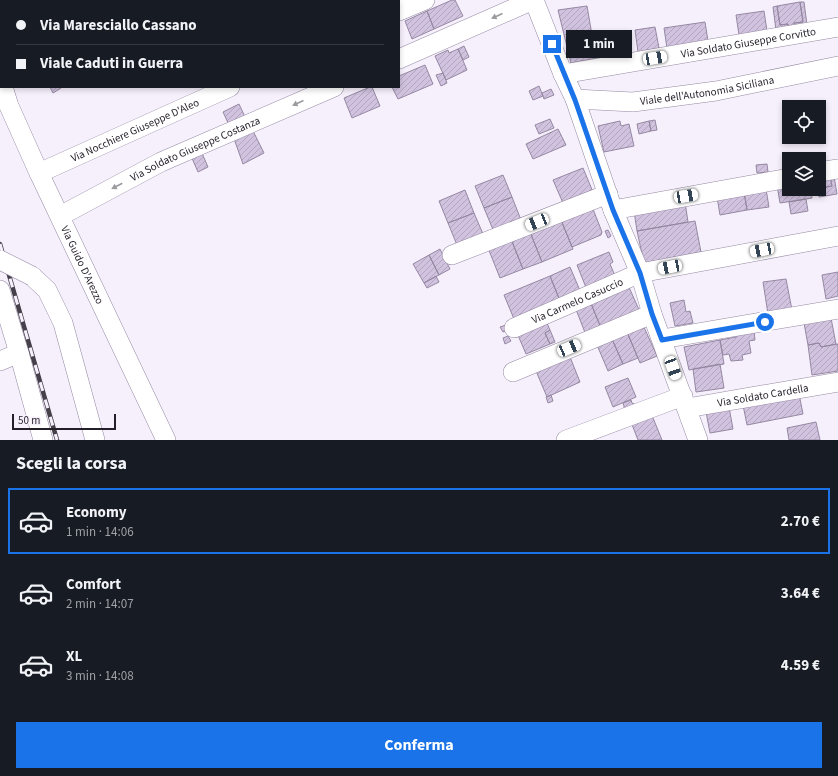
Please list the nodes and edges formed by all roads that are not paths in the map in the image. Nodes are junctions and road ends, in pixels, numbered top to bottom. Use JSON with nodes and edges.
{"nodes":[{"id":1,"x":425,"y":0,"type":"edge"},
{"id":2,"x":534,"y":0,"type":"edge"},
{"id":3,"x":400,"y":12,"type":"edge"},
{"id":4,"x":838,"y":27,"type":"edge"},
{"id":5,"x":400,"y":59,"type":"edge"},
{"id":6,"x":838,"y":66,"type":"edge"},
{"id":7,"x":563,"y":74,"type":"junction"},
{"id":8,"x":3,"y":88,"type":"edge"},
{"id":9,"x":228,"y":88,"type":"edge"},
{"id":10,"x":332,"y":88,"type":"edge"},
{"id":11,"x":575,"y":100,"type":"junction"},
{"id":12,"x":838,"y":169,"type":"edge"},
{"id":13,"x":826,"y":171,"type":"edge"},
{"id":14,"x":39,"y":173,"type":"junction"},
{"id":15,"x":782,"y":179,"type":"edge"},
{"id":16,"x":611,"y":202,"type":"junction"},
{"id":17,"x":60,"y":216,"type":"junction"},
{"id":18,"x":838,"y":236,"type":"edge"},
{"id":19,"x":452,"y":255,"type":"dead end"},
{"id":20,"x":0,"y":260,"type":"edge"},
{"id":21,"x":640,"y":273,"type":"junction"},
{"id":22,"x":0,"y":290,"type":"edge"},
{"id":23,"x":838,"y":309,"type":"edge"},
{"id":24,"x":652,"y":314,"type":"junction"},
{"id":25,"x":514,"y":328,"type":"dead end"},
{"id":26,"x":662,"y":340,"type":"junction"},
{"id":27,"x":19,"y":353,"type":"junction"},
{"id":28,"x":0,"y":361,"type":"edge"},
{"id":29,"x":513,"y":372,"type":"dead end"},
{"id":30,"x":838,"y":382,"type":"edge"},
{"id":31,"x":685,"y":402,"type":"junction"},
{"id":32,"x":44,"y":440,"type":"edge"},
{"id":33,"x":95,"y":440,"type":"edge"},
{"id":34,"x":166,"y":440,"type":"edge"},
{"id":35,"x":566,"y":440,"type":"edge"},
{"id":36,"x":698,"y":440,"type":"edge"}],
"edges":[{"from":1,"to":3,"type":"street"},
{"from":2,"to":5,"type":"street","one_way":true},
{"from":2,"to":7,"type":"street"},
{"from":4,"to":7,"type":"street","name":"Via Soldato Giuseppe Corvitto"},
{"from":6,"to":11,"type":"street","name":"Viale dell'Autonomia Siciliana"},
{"from":7,"to":11,"type":"street"},
{"from":8,"to":14,"type":"street","name":"Via Guido D'Arezzo"},
{"from":9,"to":14,"type":"street","name":"Via Nocchiere Giuseppe D'Aleo"},
{"from":10,"to":17,"type":"street","name":"Via Soldato Giuseppe Costanza","one_way":true},
{"from":11,"to":16,"type":"street"},
{"from":12,"to":13,"type":"street"},
{"from":14,"to":17,"type":"street","name":"Via Guido D'Arezzo"},
{"from":15,"to":16,"type":"street"},
{"from":16,"to":19,"type":"street"},
{"from":16,"to":21,"type":"street"},
{"from":17,"to":34,"type":"street","name":"Via Guido D'Arezzo"},
{"from":18,"to":21,"type":"street","name":"Via Carmelo Casuccio"},
{"from":20,"to":33,"type":"street","bridge":true},
{"from":21,"to":24,"type":"street"},
{"from":21,"to":25,"type":"street","name":"Via Carmelo Casuccio"},
{"from":22,"to":27,"type":"street"},
{"from":23,"to":26,"type":"street"},
{"from":24,"to":26,"type":"street"},
{"from":24,"to":29,"type":"street"},
{"from":26,"to":31,"type":"street"},
{"from":27,"to":28,"type":"street"},
{"from":27,"to":32,"type":"street"},
{"from":30,"to":31,"type":"street","name":"Via Soldato Cardella"},
{"from":31,"to":35,"type":"street","name":"Via Soldato Cardella"},
{"from":31,"to":36,"type":"street"}]}
